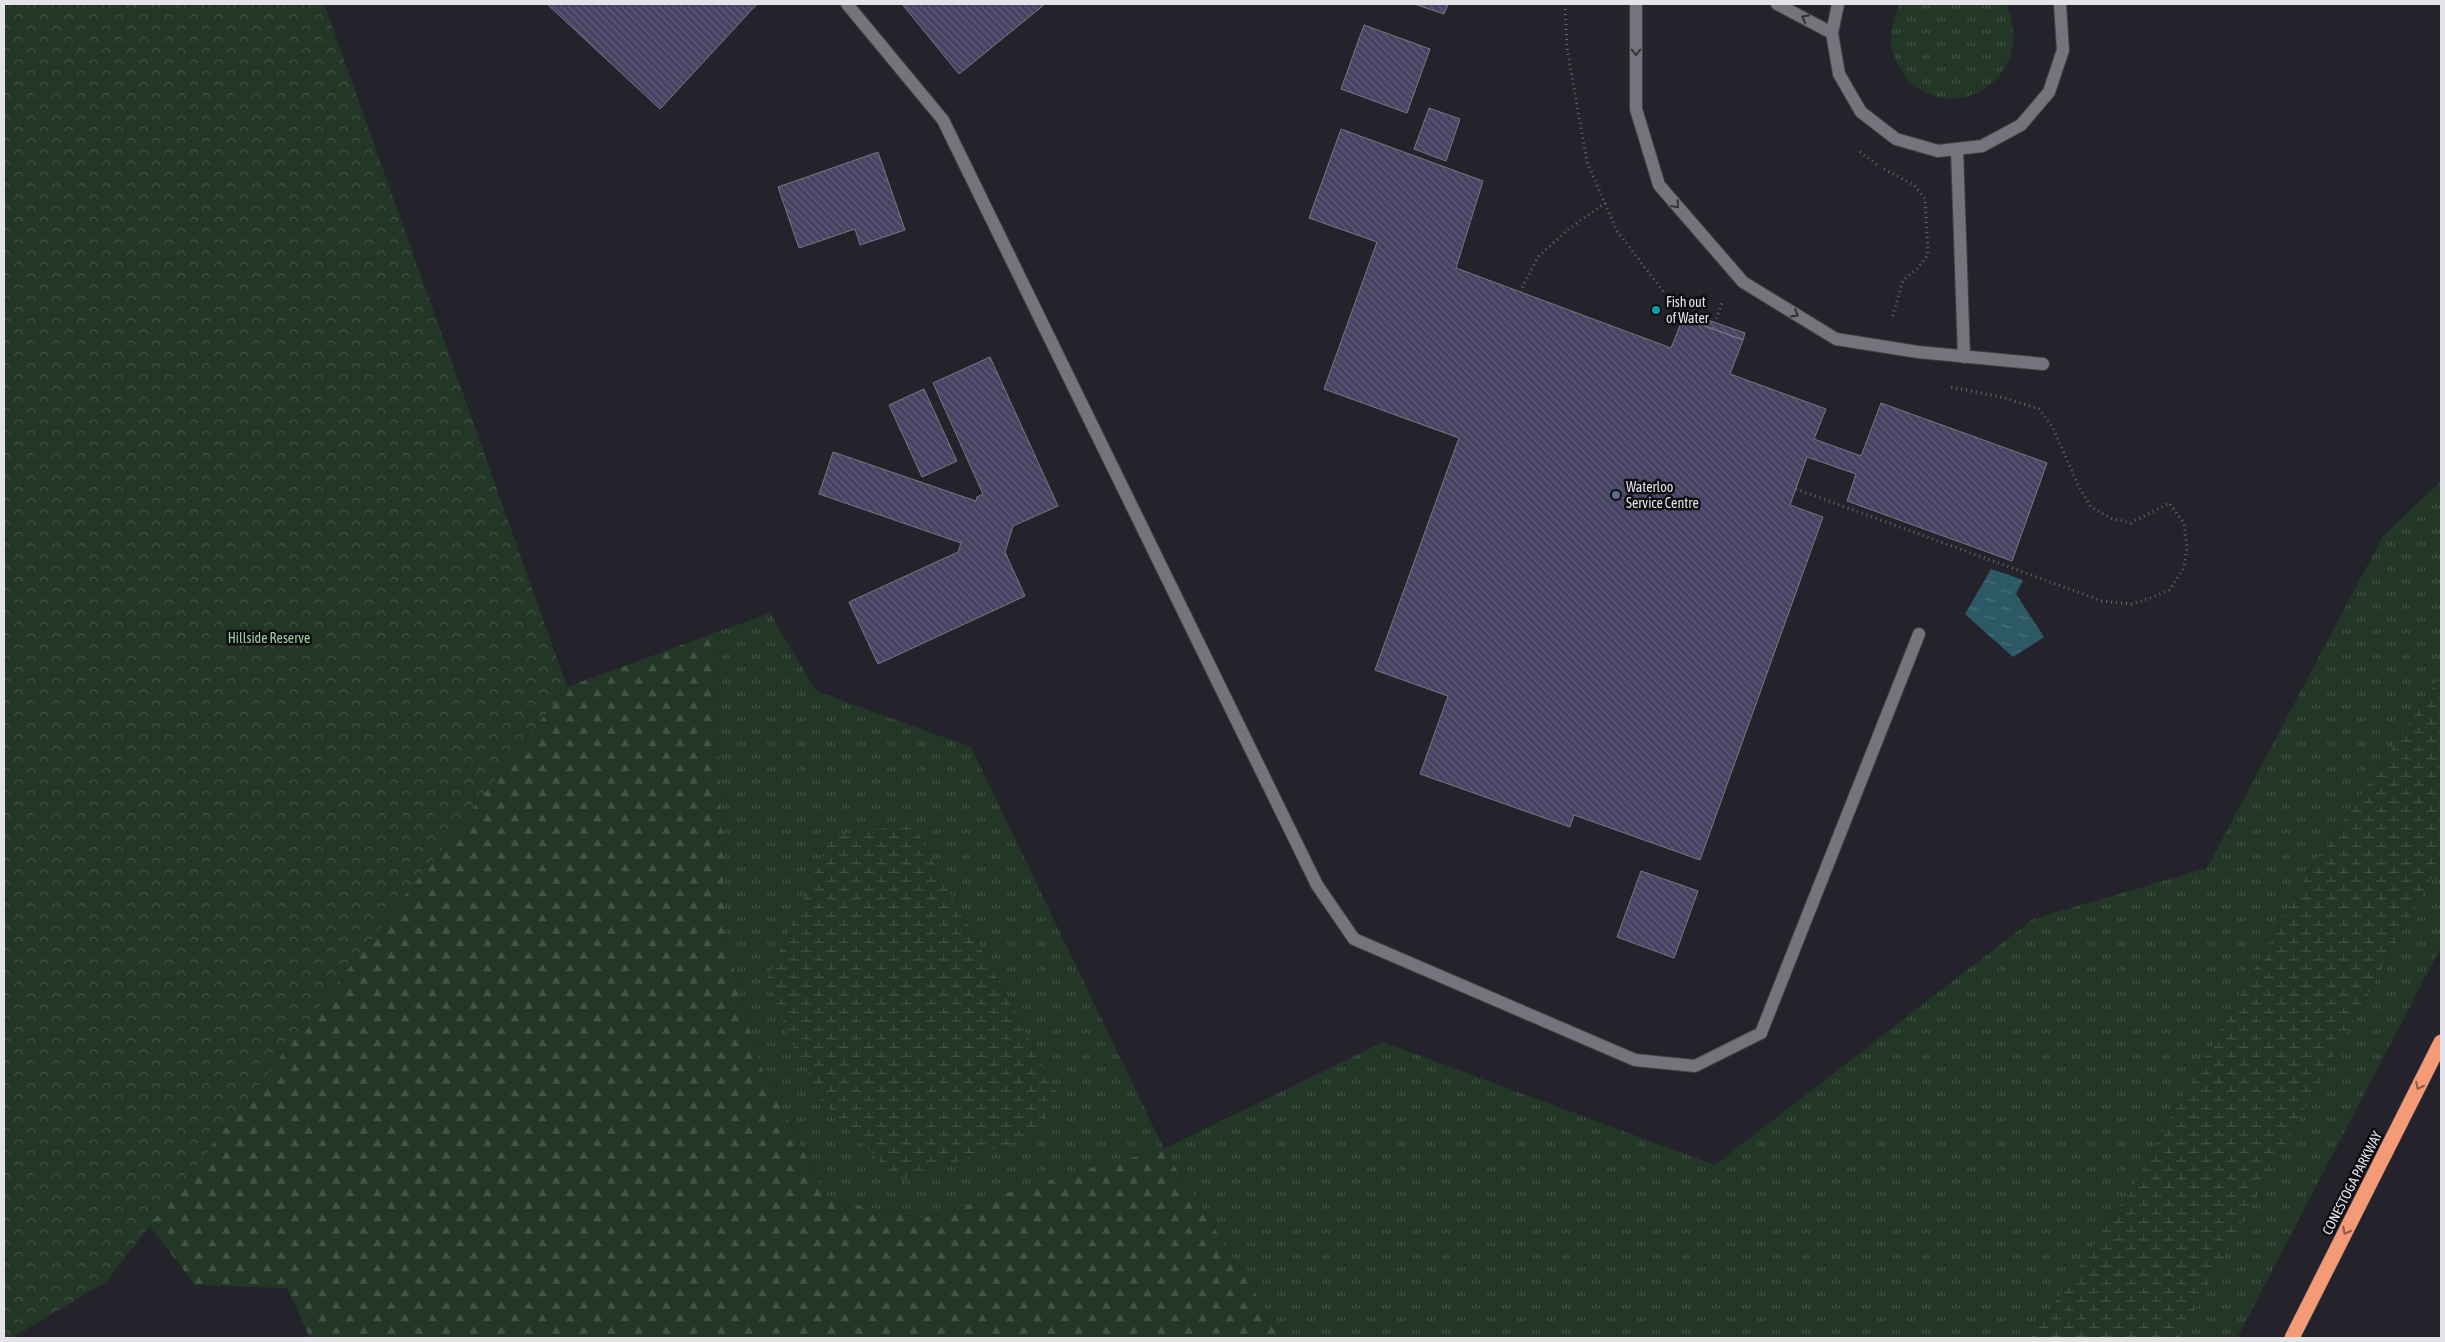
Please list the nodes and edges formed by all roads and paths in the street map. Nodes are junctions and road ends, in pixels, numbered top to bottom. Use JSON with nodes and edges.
{"nodes":[{"id":1,"x":847,"y":4,"type":"edge"},
{"id":2,"x":1565,"y":4,"type":"edge"},
{"id":3,"x":1636,"y":4,"type":"edge"},
{"id":4,"x":1777,"y":4,"type":"edge"},
{"id":5,"x":1838,"y":4,"type":"edge"},
{"id":6,"x":2060,"y":4,"type":"edge"},
{"id":7,"x":1832,"y":34,"type":"junction"},
{"id":8,"x":1957,"y":149,"type":"junction"},
{"id":9,"x":1857,"y":150,"type":"dead end"},
{"id":10,"x":1605,"y":203,"type":"junction"},
{"id":11,"x":1520,"y":292,"type":"dead end"},
{"id":12,"x":1729,"y":306,"type":"dead end"},
{"id":13,"x":1891,"y":320,"type":"dead end"},
{"id":14,"x":1964,"y":357,"type":"junction"},
{"id":15,"x":2043,"y":364,"type":"dead end"},
{"id":16,"x":1942,"y":386,"type":"dead end"},
{"id":17,"x":1796,"y":489,"type":"dead end"},
{"id":18,"x":1919,"y":634,"type":"dead end"},
{"id":19,"x":2441,"y":1042,"type":"edge"},
{"id":20,"x":2292,"y":1338,"type":"edge"}],
"edges":[{"from":1,"to":18,"type":"street"},
{"from":2,"to":10,"type":"path"},
{"from":3,"to":14,"type":"street","one_way":true},
{"from":7,"to":4,"type":"street","one_way":true},
{"from":5,"to":7,"type":"street"},
{"from":6,"to":8,"type":"street"},
{"from":7,"to":8,"type":"street"},
{"from":8,"to":14,"type":"street"},
{"from":9,"to":13,"type":"path"},
{"from":10,"to":11,"type":"path"},
{"from":10,"to":12,"type":"path"},
{"from":14,"to":15,"type":"street"},
{"from":16,"to":17,"type":"path"},
{"from":19,"to":20,"type":"highway","name":"CONESTOGA PARKWAY","one_way":true}]}
